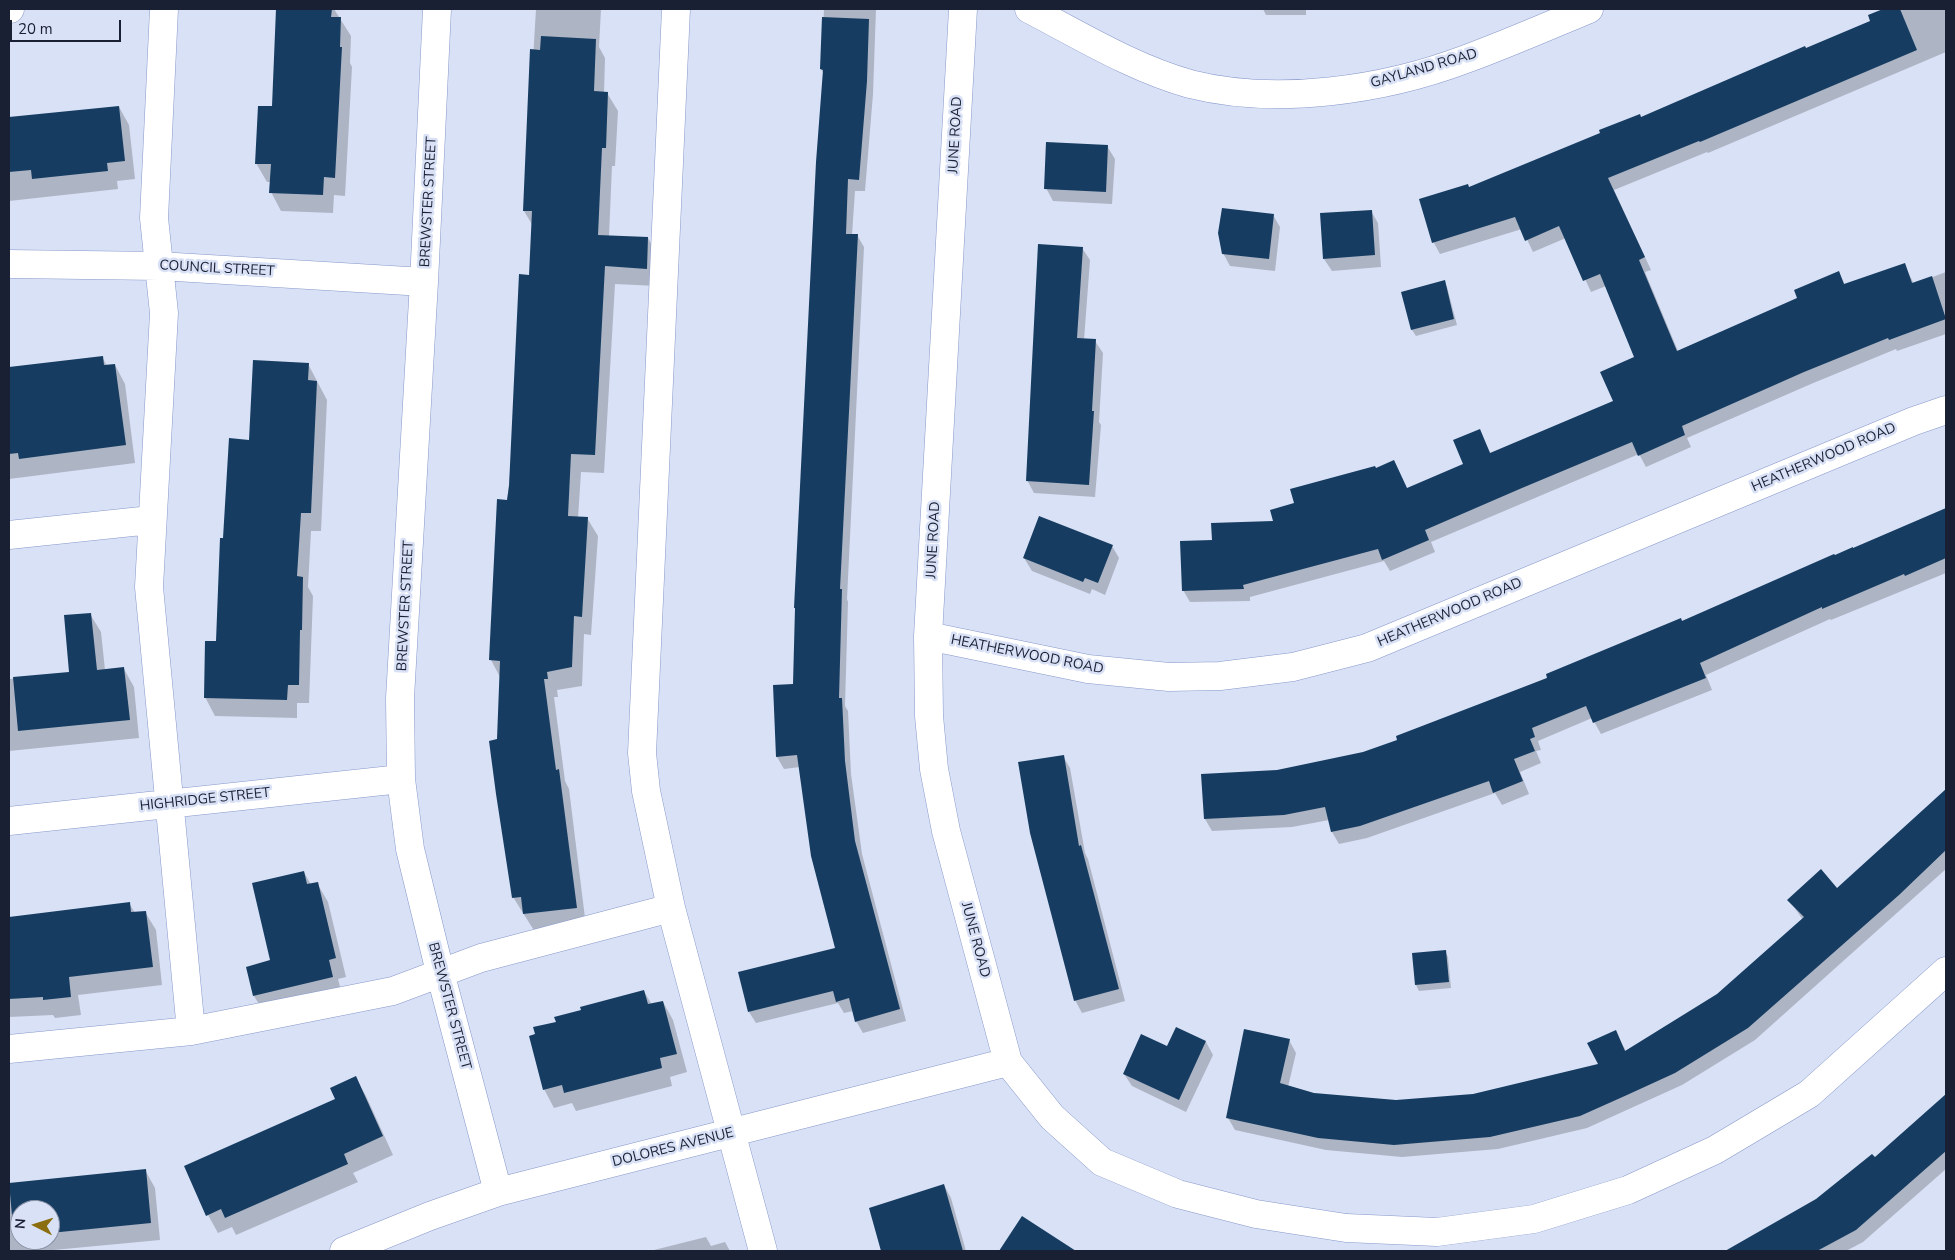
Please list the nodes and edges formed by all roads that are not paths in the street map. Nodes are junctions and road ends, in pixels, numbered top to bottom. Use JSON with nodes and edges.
{"nodes":[{"id":1,"x":164,"y":9,"type":"edge"},
{"id":2,"x":437,"y":9,"type":"edge"},
{"id":3,"x":676,"y":9,"type":"edge"},
{"id":4,"x":963,"y":9,"type":"edge"},
{"id":5,"x":1029,"y":9,"type":"edge"},
{"id":6,"x":1589,"y":9,"type":"edge"},
{"id":7,"x":9,"y":264,"type":"edge"},
{"id":8,"x":159,"y":266,"type":"junction"},
{"id":9,"x":424,"y":282,"type":"junction"},
{"id":10,"x":1946,"y":410,"type":"edge"},
{"id":11,"x":151,"y":520,"type":"junction"},
{"id":12,"x":9,"y":535,"type":"edge"},
{"id":13,"x":928,"y":636,"type":"junction"},
{"id":14,"x":401,"y":779,"type":"junction"},
{"id":15,"x":168,"y":804,"type":"junction"},
{"id":16,"x":9,"y":821,"type":"edge"},
{"id":17,"x":672,"y":908,"type":"junction"},
{"id":18,"x":1946,"y":971,"type":"edge"},
{"id":19,"x":440,"y":972,"type":"junction"},
{"id":20,"x":191,"y":1031,"type":"junction"},
{"id":21,"x":9,"y":1049,"type":"edge"},
{"id":22,"x":1008,"y":1062,"type":"junction"},
{"id":23,"x":731,"y":1133,"type":"junction"},
{"id":24,"x":498,"y":1192,"type":"junction"},
{"id":25,"x":344,"y":1251,"type":"edge"},
{"id":26,"x":764,"y":1251,"type":"edge"}],
"edges":[{"from":1,"to":8,"type":"street"},
{"from":2,"to":9,"type":"street","name":"BREWSTER STREET"},
{"from":3,"to":17,"type":"street"},
{"from":4,"to":13,"type":"street","name":"JUNE ROAD"},
{"from":5,"to":6,"type":"street","name":"GAYLAND ROAD"},
{"from":7,"to":8,"type":"street","name":"COUNCIL STREET"},
{"from":8,"to":9,"type":"street","name":"COUNCIL STREET"},
{"from":8,"to":11,"type":"street"},
{"from":9,"to":14,"type":"street","name":"BREWSTER STREET"},
{"from":10,"to":13,"type":"street","name":"HEATHERWOOD ROAD"},
{"from":11,"to":12,"type":"street"},
{"from":11,"to":15,"type":"street"},
{"from":13,"to":22,"type":"street","name":"JUNE ROAD"},
{"from":14,"to":15,"type":"street","name":"HIGHRIDGE STREET"},
{"from":14,"to":19,"type":"street","name":"BREWSTER STREET"},
{"from":15,"to":16,"type":"street","name":"HIGHRIDGE STREET"},
{"from":15,"to":20,"type":"street"},
{"from":17,"to":19,"type":"street"},
{"from":17,"to":23,"type":"street"},
{"from":18,"to":22,"type":"street"},
{"from":19,"to":20,"type":"street"},
{"from":19,"to":24,"type":"street","name":"BREWSTER STREET"},
{"from":20,"to":21,"type":"street"},
{"from":22,"to":23,"type":"street","name":"DOLORES AVENUE"},
{"from":23,"to":24,"type":"street","name":"DOLORES AVENUE"},
{"from":23,"to":26,"type":"street"},
{"from":24,"to":25,"type":"street","name":"DOLORES AVENUE"}]}
